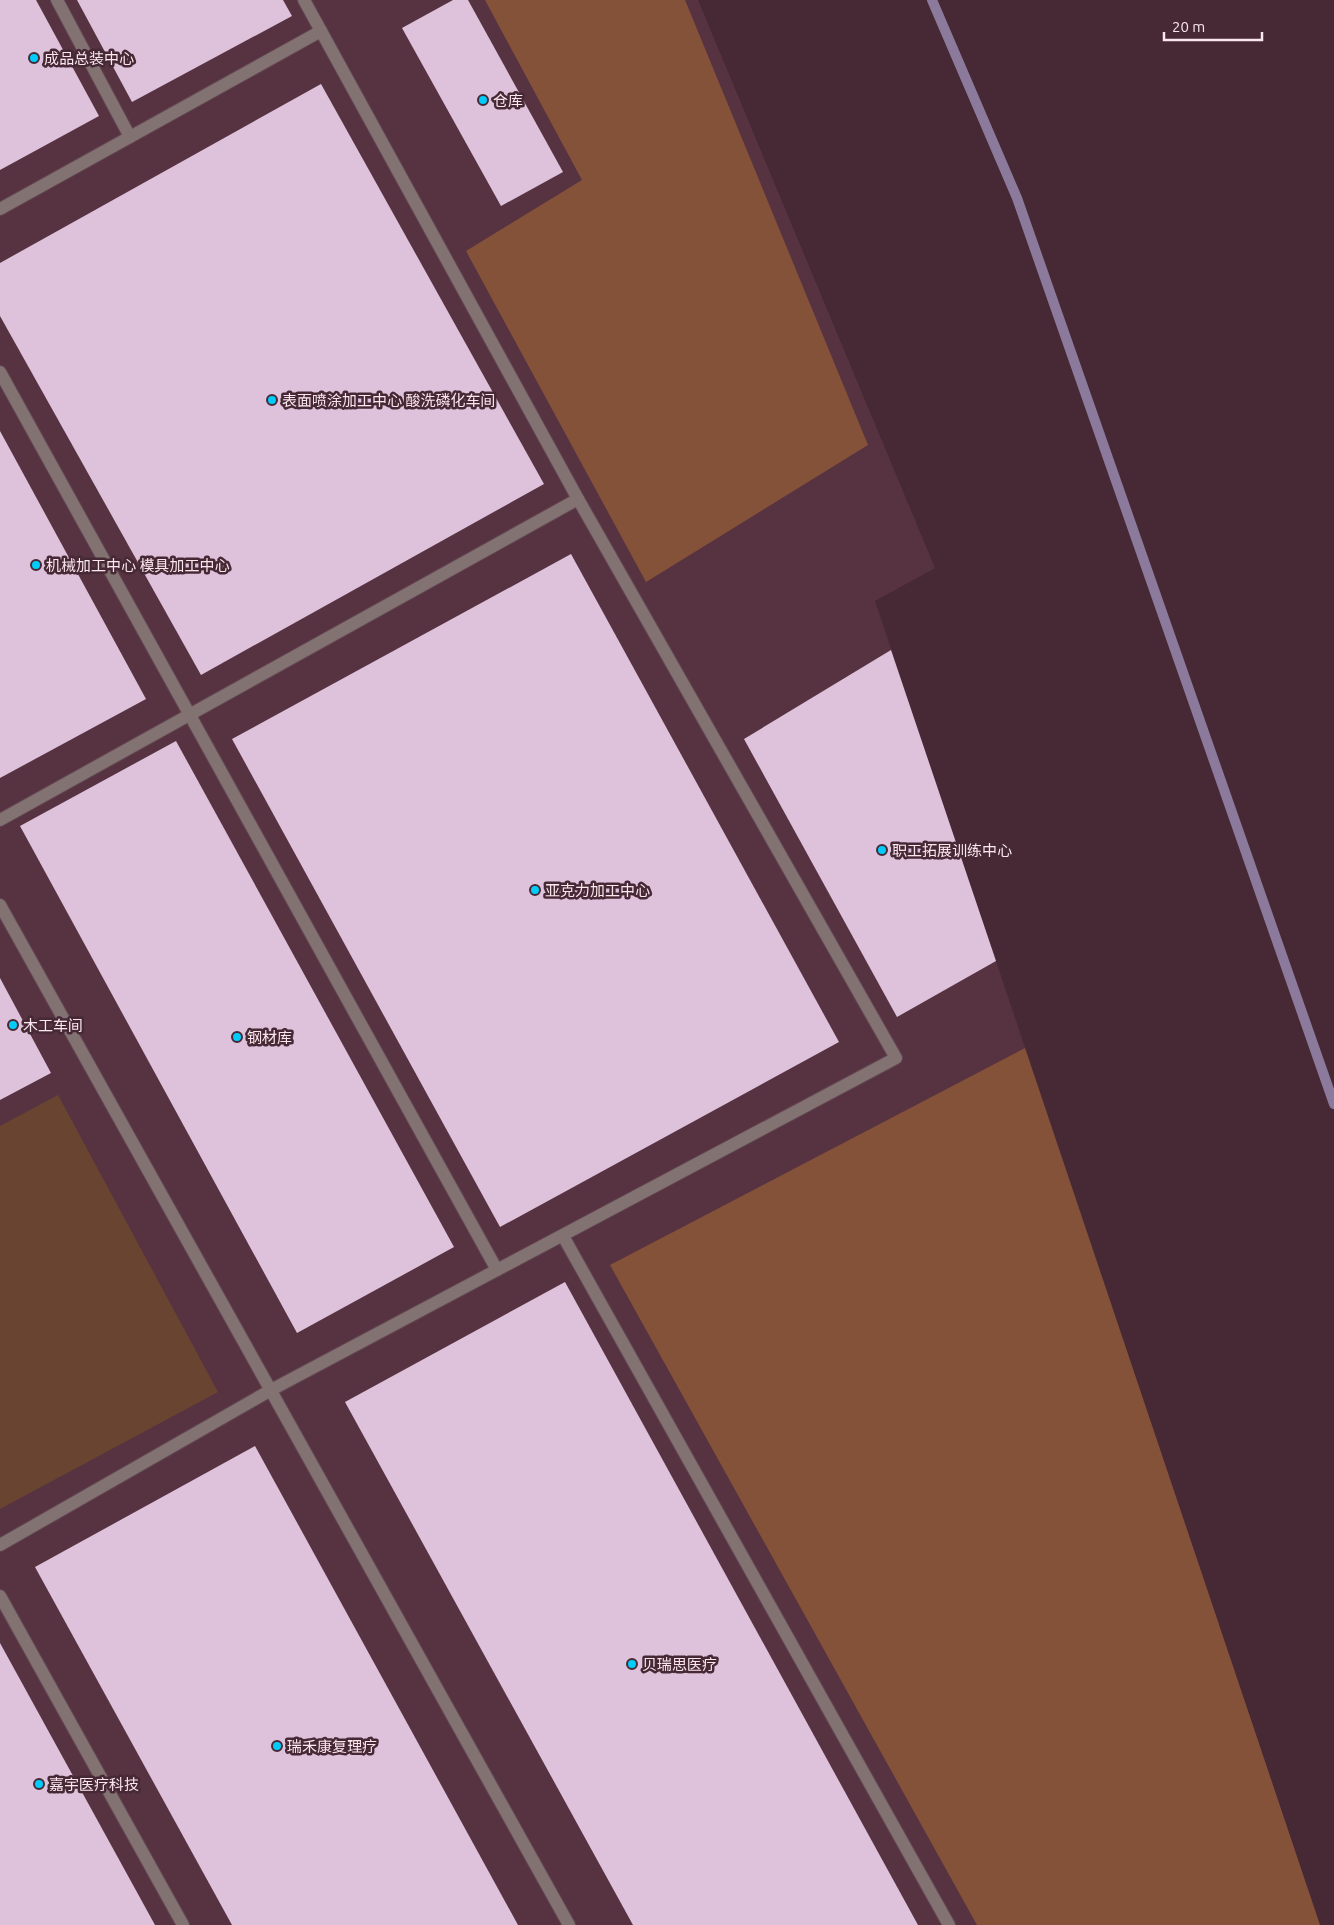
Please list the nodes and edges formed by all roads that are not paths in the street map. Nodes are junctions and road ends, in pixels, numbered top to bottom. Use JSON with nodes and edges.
{"nodes":[{"id":1,"x":57,"y":0,"type":"edge"},
{"id":2,"x":304,"y":0,"type":"edge"},
{"id":3,"x":321,"y":31,"type":"junction"},
{"id":4,"x":130,"y":137,"type":"junction"},
{"id":5,"x":0,"y":209,"type":"edge"},
{"id":6,"x":0,"y":372,"type":"edge"},
{"id":7,"x":578,"y":499,"type":"junction"},
{"id":8,"x":190,"y":715,"type":"junction"},
{"id":9,"x":0,"y":820,"type":"edge"},
{"id":10,"x":0,"y":905,"type":"edge"},
{"id":11,"x":563,"y":1236,"type":"junction"},
{"id":12,"x":497,"y":1270,"type":"junction"},
{"id":13,"x":271,"y":1390,"type":"junction"},
{"id":14,"x":0,"y":1545,"type":"edge"},
{"id":15,"x":0,"y":1596,"type":"edge"},
{"id":16,"x":183,"y":1925,"type":"edge"},
{"id":17,"x":569,"y":1925,"type":"edge"},
{"id":18,"x":949,"y":1925,"type":"edge"}],
"edges":[{"from":1,"to":4,"type":"lane"},
{"from":2,"to":3,"type":"lane"},
{"from":3,"to":4,"type":"lane"},
{"from":3,"to":7,"type":"lane"},
{"from":4,"to":5,"type":"lane"},
{"from":6,"to":8,"type":"lane"},
{"from":7,"to":8,"type":"lane"},
{"from":7,"to":11,"type":"lane"},
{"from":8,"to":9,"type":"lane"},
{"from":8,"to":12,"type":"lane"},
{"from":10,"to":13,"type":"lane"},
{"from":11,"to":12,"type":"lane"},
{"from":11,"to":18,"type":"lane"},
{"from":12,"to":13,"type":"lane"},
{"from":13,"to":14,"type":"lane"},
{"from":13,"to":17,"type":"lane"},
{"from":15,"to":16,"type":"lane"}]}
